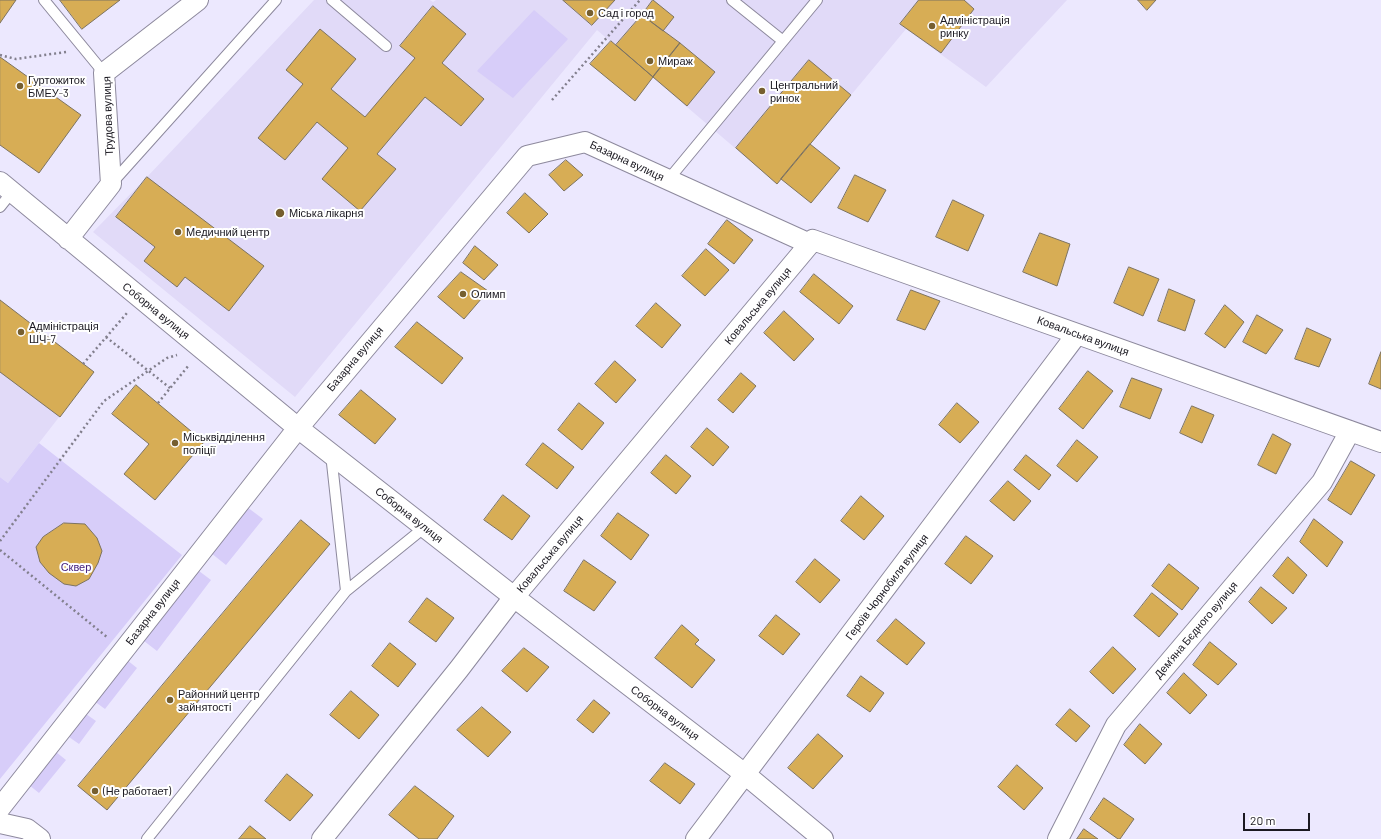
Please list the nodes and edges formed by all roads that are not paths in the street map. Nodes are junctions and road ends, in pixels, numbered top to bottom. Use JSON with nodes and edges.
{"nodes":[{"id":1,"x":44,"y":0,"type":"edge"},
{"id":2,"x":198,"y":0,"type":"edge"},
{"id":3,"x":276,"y":0,"type":"edge"},
{"id":4,"x":332,"y":0,"type":"edge"},
{"id":5,"x":732,"y":0,"type":"edge"},
{"id":6,"x":817,"y":0,"type":"edge"},
{"id":7,"x":783,"y":41,"type":"junction"},
{"id":8,"x":386,"y":46,"type":"dead end"},
{"id":9,"x":104,"y":72,"type":"junction"},
{"id":10,"x":668,"y":180,"type":"junction"},
{"id":11,"x":111,"y":184,"type":"junction"},
{"id":12,"x":6,"y":187,"type":"edge"},
{"id":13,"x":0,"y":207,"type":"edge"},
{"id":14,"x":68,"y":239,"type":"junction"},
{"id":15,"x":810,"y":244,"type":"junction"},
{"id":16,"x":1077,"y":334,"type":"junction"},
{"id":17,"x":298,"y":428,"type":"junction"},
{"id":18,"x":1350,"y":431,"type":"junction"},
{"id":19,"x":1381,"y":442,"type":"edge"},
{"id":20,"x":331,"y":454,"type":"junction"},
{"id":21,"x":425,"y":527,"type":"junction"},
{"id":22,"x":346,"y":591,"type":"junction"},
{"id":23,"x":514,"y":597,"type":"junction"},
{"id":24,"x":746,"y":775,"type":"junction"},
{"id":25,"x":0,"y":808,"type":"edge"},
{"id":26,"x":0,"y":824,"type":"edge"},
{"id":27,"x":40,"y":839,"type":"edge"},
{"id":28,"x":147,"y":839,"type":"edge"},
{"id":29,"x":322,"y":839,"type":"edge"},
{"id":30,"x":696,"y":839,"type":"edge"},
{"id":31,"x":824,"y":839,"type":"edge"},
{"id":32,"x":1058,"y":839,"type":"edge"}],
"edges":[{"from":1,"to":9,"type":"lane"},
{"from":2,"to":9,"type":"street","name":"Трудова вулиця"},
{"from":3,"to":11,"type":"lane"},
{"from":4,"to":8,"type":"lane"},
{"from":5,"to":7,"type":"lane"},
{"from":6,"to":7,"type":"lane"},
{"from":7,"to":10,"type":"lane"},
{"from":9,"to":11,"type":"street","name":"Трудова вулиця"},
{"from":10,"to":15,"type":"street","name":"Базарна вулиця"},
{"from":10,"to":17,"type":"street","name":"Базарна вулиця"},
{"from":11,"to":14,"type":"street"},
{"from":12,"to":13,"type":"lane"},
{"from":12,"to":14,"type":"street","name":"Соборна вулиця"},
{"from":14,"to":17,"type":"street","name":"Соборна вулиця"},
{"from":15,"to":16,"type":"street","name":"Ковальська вулиця"},
{"from":15,"to":23,"type":"street","name":"Ковальська вулиця"},
{"from":16,"to":18,"type":"street","name":"Ковальська вулиця"},
{"from":16,"to":24,"type":"street","name":"Героїв Чорнобиля вулиця"},
{"from":17,"to":20,"type":"street","name":"Соборна вулиця"},
{"from":17,"to":25,"type":"street","name":"Базарна вулиця"},
{"from":18,"to":19,"type":"street","name":"Ковальська вулиця"},
{"from":18,"to":32,"type":"street","name":"Дем’яна Бєдного вулиця"},
{"from":20,"to":21,"type":"street","name":"Соборна вулиця"},
{"from":20,"to":22,"type":"lane"},
{"from":21,"to":22,"type":"lane"},
{"from":21,"to":23,"type":"street","name":"Соборна вулиця"},
{"from":22,"to":28,"type":"lane"},
{"from":23,"to":24,"type":"street","name":"Соборна вулиця"},
{"from":23,"to":29,"type":"street","name":"Ковальська вулиця"},
{"from":24,"to":30,"type":"street","name":"Героїв Чорнобиля вулиця"},
{"from":24,"to":31,"type":"street","name":"Соборна вулиця"},
{"from":26,"to":27,"type":"street"}]}
